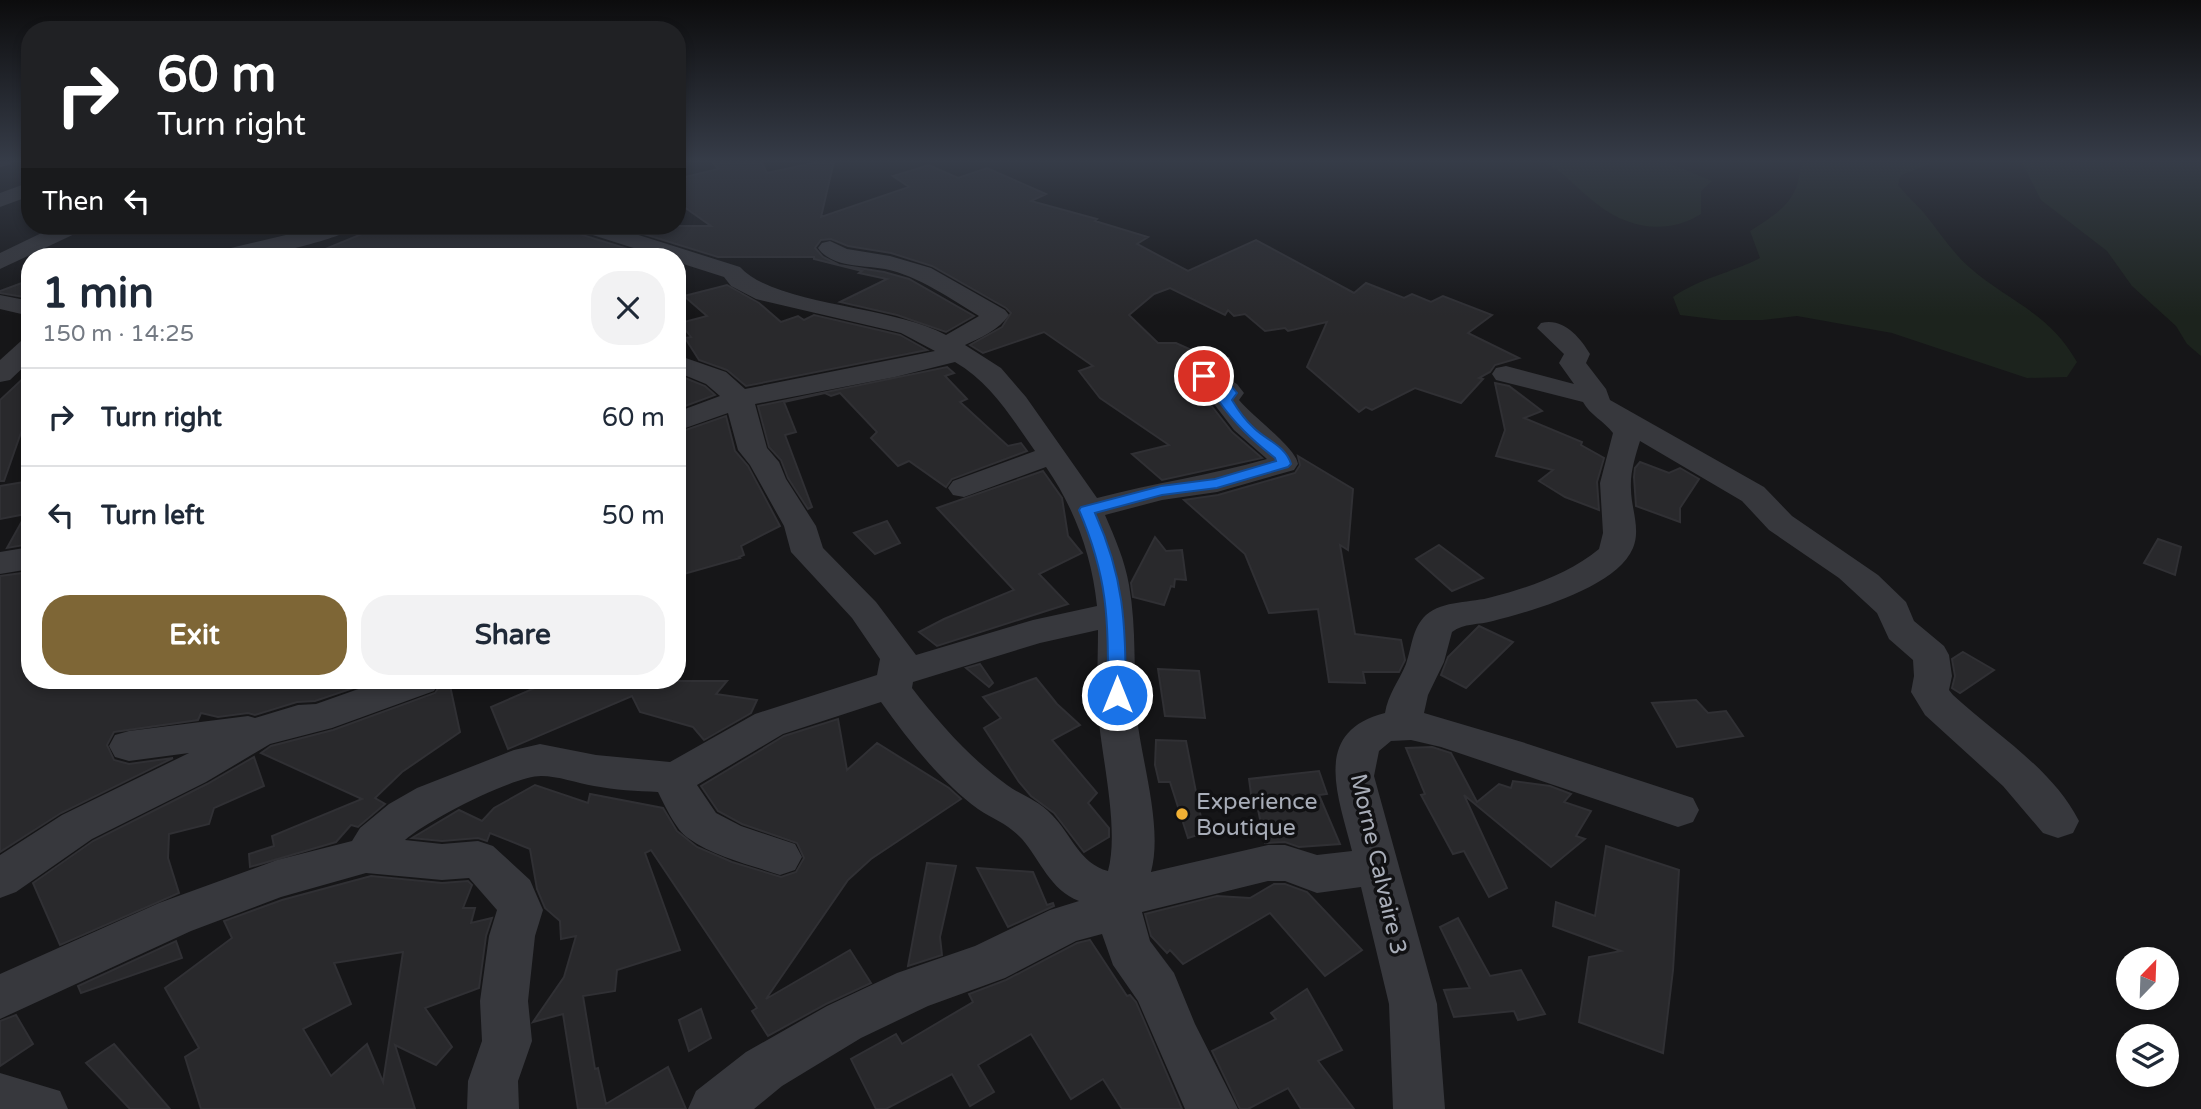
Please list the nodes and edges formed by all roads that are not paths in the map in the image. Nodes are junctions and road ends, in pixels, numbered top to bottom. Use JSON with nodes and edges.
{"nodes":[{"id":1,"x":55,"y":235,"type":"edge"},
{"id":2,"x":318,"y":235,"type":"edge"},
{"id":3,"x":615,"y":235,"type":"edge"},
{"id":4,"x":315,"y":236,"type":"junction"},
{"id":5,"x":28,"y":248,"type":"edge"},
{"id":6,"x":262,"y":248,"type":"edge"},
{"id":7,"x":322,"y":248,"type":"edge"},
{"id":8,"x":656,"y":248,"type":"edge"},
{"id":9,"x":830,"y":248,"type":"dead end"},
{"id":10,"x":21,"y":252,"type":"edge"},
{"id":11,"x":686,"y":257,"type":"edge"},
{"id":12,"x":0,"y":262,"type":"edge"},
{"id":13,"x":0,"y":302,"type":"edge"},
{"id":14,"x":21,"y":307,"type":"edge"},
{"id":15,"x":1550,"y":328,"type":"dead end"},
{"id":16,"x":951,"y":349,"type":"junction"},
{"id":17,"x":21,"y":355,"type":"edge"},
{"id":18,"x":1219,"y":363,"type":"dead end"},
{"id":19,"x":686,"y":367,"type":"edge"},
{"id":20,"x":0,"y":374,"type":"edge"},
{"id":21,"x":1506,"y":374,"type":"dead end"},
{"id":22,"x":739,"y":400,"type":"junction"},
{"id":23,"x":1606,"y":407,"type":"junction"},
{"id":24,"x":686,"y":419,"type":"edge"},
{"id":25,"x":1051,"y":455,"type":"junction"},
{"id":26,"x":964,"y":488,"type":"dead end"},
{"id":27,"x":1087,"y":510,"type":"junction"},
{"id":28,"x":21,"y":560,"type":"edge"},
{"id":29,"x":0,"y":563,"type":"edge"},
{"id":30,"x":1116,"y":616,"type":"junction"},
{"id":31,"x":896,"y":681,"type":"junction"},
{"id":32,"x":399,"y":689,"type":"edge"},
{"id":33,"x":1405,"y":726,"type":"junction"},
{"id":34,"x":256,"y":733,"type":"junction"},
{"id":35,"x":129,"y":746,"type":"dead end"},
{"id":36,"x":675,"y":778,"type":"junction"},
{"id":37,"x":1678,"y":810,"type":"dead end"},
{"id":38,"x":2058,"y":821,"type":"dead end"},
{"id":39,"x":366,"y":855,"type":"junction"},
{"id":40,"x":780,"y":857,"type":"dead end"},
{"id":41,"x":1377,"y":867,"type":"junction"},
{"id":42,"x":0,"y":879,"type":"edge"},
{"id":43,"x":1122,"y":902,"type":"junction"},
{"id":44,"x":0,"y":995,"type":"edge"},
{"id":45,"x":0,"y":1098,"type":"edge"},
{"id":46,"x":42,"y":1109,"type":"edge"},
{"id":47,"x":493,"y":1109,"type":"edge"},
{"id":48,"x":714,"y":1109,"type":"edge"},
{"id":49,"x":1212,"y":1109,"type":"edge"},
{"id":50,"x":1419,"y":1109,"type":"edge"}],
"edges":[{"from":1,"to":5,"type":"street"},
{"from":2,"to":4,"type":"street"},
{"from":3,"to":8,"type":"street"},
{"from":4,"to":6,"type":"street"},
{"from":4,"to":7,"type":"street"},
{"from":9,"to":16,"type":"street"},
{"from":10,"to":12,"type":"street"},
{"from":11,"to":16,"type":"street"},
{"from":13,"to":14,"type":"street"},
{"from":15,"to":23,"type":"street"},
{"from":16,"to":22,"type":"street"},
{"from":16,"to":25,"type":"street"},
{"from":17,"to":20,"type":"street"},
{"from":18,"to":27,"type":"street"},
{"from":19,"to":22,"type":"street"},
{"from":21,"to":23,"type":"street"},
{"from":22,"to":24,"type":"street"},
{"from":22,"to":31,"type":"street"},
{"from":23,"to":33,"type":"street"},
{"from":23,"to":38,"type":"street"},
{"from":25,"to":26,"type":"street"},
{"from":25,"to":27,"type":"street"},
{"from":27,"to":30,"type":"street"},
{"from":28,"to":29,"type":"street"},
{"from":30,"to":31,"type":"street"},
{"from":30,"to":43,"type":"street"},
{"from":31,"to":36,"type":"street"},
{"from":31,"to":43,"type":"street"},
{"from":32,"to":34,"type":"street"},
{"from":33,"to":37,"type":"street","name":"Morne Calvaire 3"},
{"from":33,"to":41,"type":"street","name":"Morne Calvaire 3"},
{"from":34,"to":35,"type":"street"},
{"from":34,"to":42,"type":"street"},
{"from":36,"to":39,"type":"street"},
{"from":36,"to":40,"type":"street"},
{"from":39,"to":44,"type":"street"},
{"from":39,"to":47,"type":"street"},
{"from":41,"to":43,"type":"street"},
{"from":41,"to":50,"type":"street","name":"Morne Calvaire 3"},
{"from":43,"to":48,"type":"street"},
{"from":43,"to":49,"type":"street"},
{"from":45,"to":46,"type":"street"}]}
